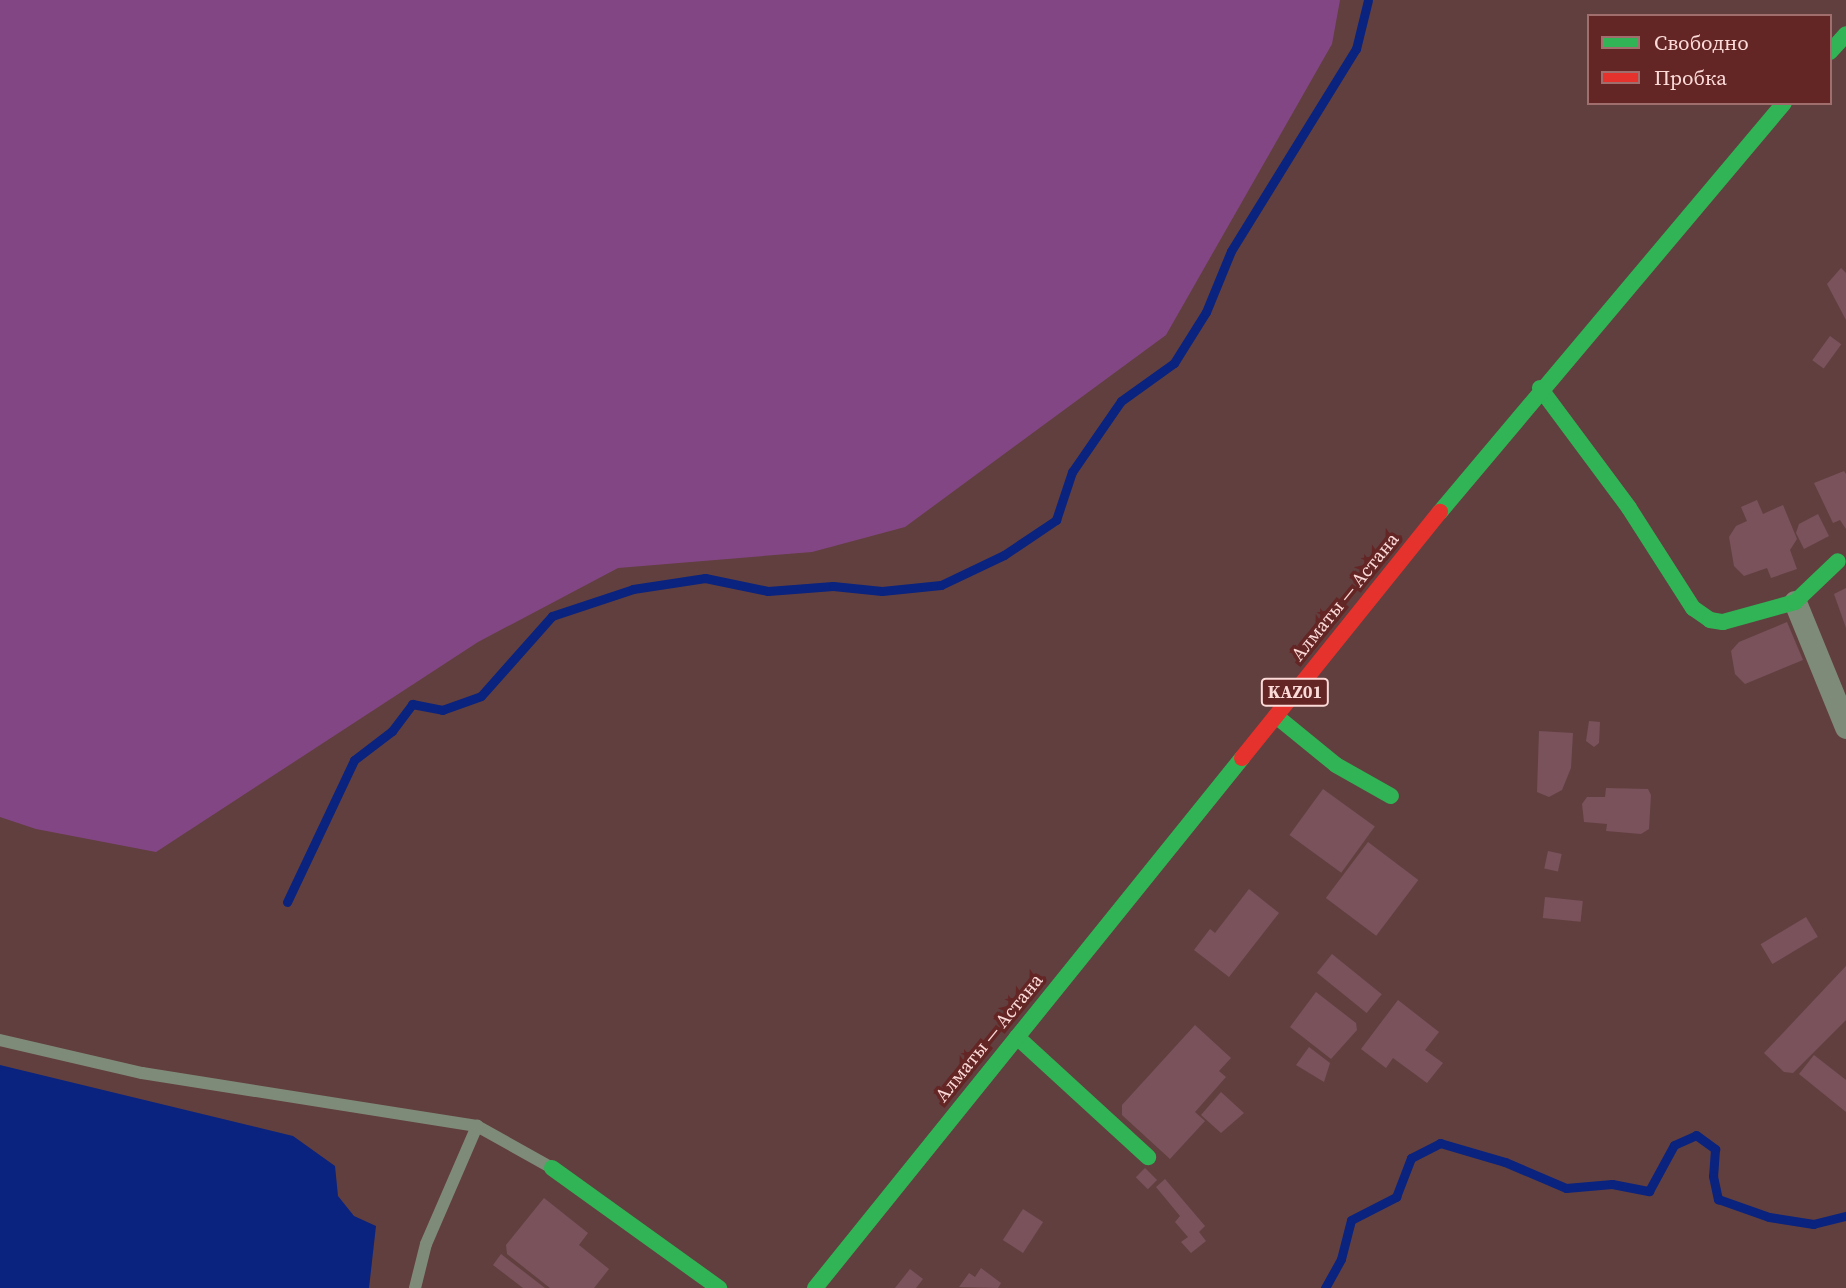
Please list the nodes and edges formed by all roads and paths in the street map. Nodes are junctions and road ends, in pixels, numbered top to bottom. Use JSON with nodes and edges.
{"nodes":[{"id":1,"x":1846,"y":34,"type":"edge"},
{"id":2,"x":1832,"y":50,"type":"edge"},
{"id":3,"x":1782,"y":105,"type":"edge"},
{"id":4,"x":1539,"y":388,"type":"junction"},
{"id":5,"x":1838,"y":561,"type":"dead end"},
{"id":6,"x":1795,"y":602,"type":"junction"},
{"id":7,"x":1276,"y":716,"type":"junction"},
{"id":8,"x":1846,"y":725,"type":"edge"},
{"id":9,"x":1391,"y":796,"type":"dead end"},
{"id":10,"x":1017,"y":1037,"type":"junction"},
{"id":11,"x":0,"y":1040,"type":"edge"},
{"id":12,"x":477,"y":1126,"type":"junction"},
{"id":13,"x":1148,"y":1157,"type":"dead end"},
{"id":14,"x":552,"y":1168,"type":"joint"},
{"id":15,"x":415,"y":1288,"type":"edge"},
{"id":16,"x":719,"y":1288,"type":"edge"},
{"id":17,"x":815,"y":1288,"type":"edge"}],
"edges":[{"from":1,"to":2,"type":"main road"},
{"from":3,"to":4,"type":"main road","name":"Алматы — Астана","number":"KАZ01"},
{"from":4,"to":6,"type":"main road"},
{"from":4,"to":7,"type":"main road","name":"Алматы — Астана","number":"KАZ01"},
{"from":5,"to":6,"type":"main road"},
{"from":6,"to":8,"type":"street"},
{"from":7,"to":9,"type":"main road"},
{"from":7,"to":10,"type":"main road","name":"Алматы — Астана","number":"KАZ01"},
{"from":10,"to":13,"type":"main road"},
{"from":10,"to":17,"type":"main road","name":"Алматы — Астана","number":"KАZ01"},
{"from":11,"to":12,"type":"lane"},
{"from":12,"to":14,"type":"lane"},
{"from":12,"to":15,"type":"lane"},
{"from":14,"to":16,"type":"main road"}]}
